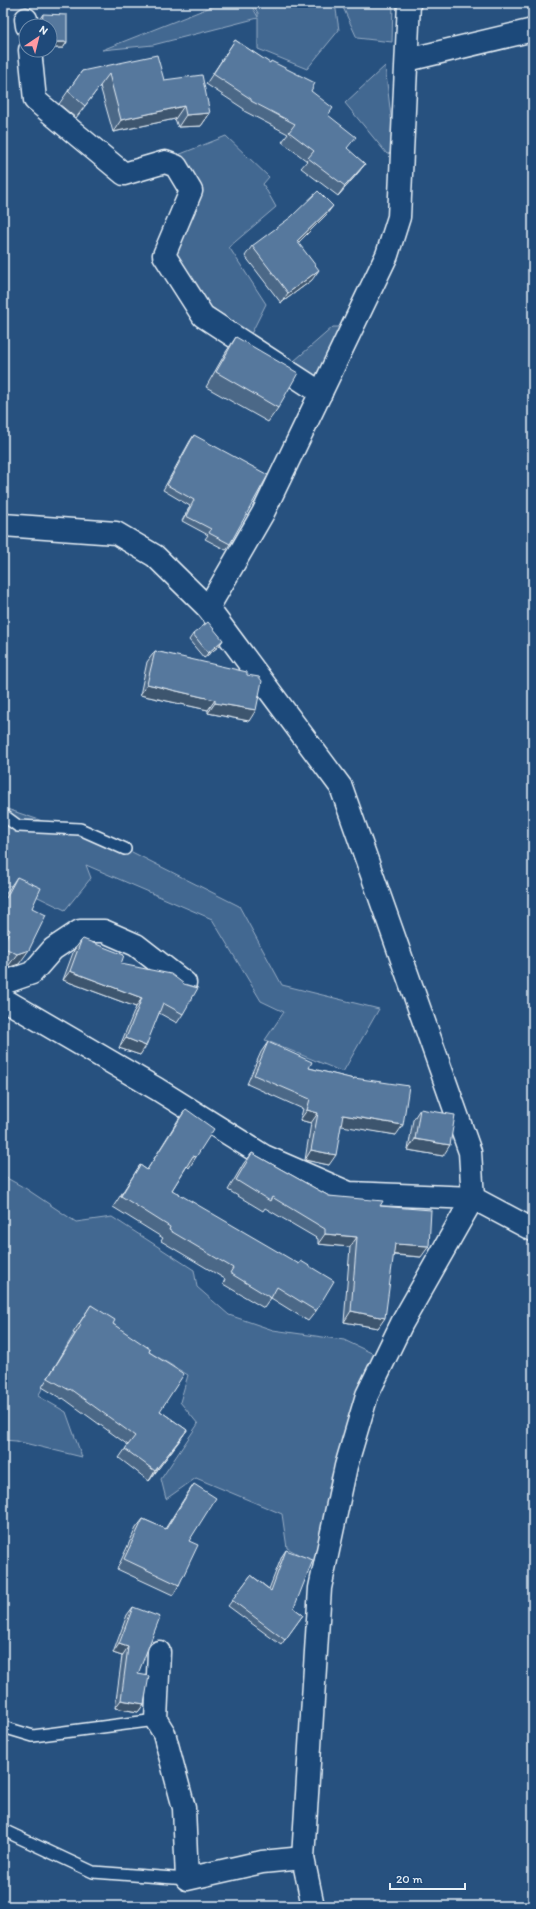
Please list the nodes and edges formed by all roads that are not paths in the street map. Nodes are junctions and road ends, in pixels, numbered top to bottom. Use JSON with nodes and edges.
{"nodes":[{"id":1,"x":409,"y":3,"type":"edge"},
{"id":2,"x":533,"y":30,"type":"edge"},
{"id":3,"x":31,"y":58,"type":"edge"},
{"id":4,"x":407,"y":60,"type":"junction"},
{"id":5,"x":321,"y":393,"type":"junction"},
{"id":6,"x":3,"y":525,"type":"edge"},
{"id":7,"x":208,"y":608,"type":"junction"},
{"id":8,"x":3,"y":816,"type":"edge"},
{"id":9,"x":125,"y":849,"type":"dead end"},
{"id":10,"x":3,"y":982,"type":"edge"},
{"id":11,"x":186,"y":983,"type":"edge"},
{"id":12,"x":3,"y":999,"type":"edge"},
{"id":13,"x":473,"y":1198,"type":"junction"},
{"id":14,"x":533,"y":1230,"type":"edge"},
{"id":15,"x":159,"y":1652,"type":"dead end"},
{"id":16,"x":156,"y":1720,"type":"junction"},
{"id":17,"x":3,"y":1727,"type":"edge"},
{"id":18,"x":3,"y":1830,"type":"edge"},
{"id":19,"x":303,"y":1858,"type":"junction"},
{"id":20,"x":187,"y":1880,"type":"junction"},
{"id":21,"x":313,"y":1906,"type":"edge"}],
"edges":[{"from":1,"to":4,"type":"street"},
{"from":2,"to":4,"type":"street"},
{"from":3,"to":5,"type":"street"},
{"from":4,"to":5,"type":"street"},
{"from":5,"to":7,"type":"street"},
{"from":6,"to":7,"type":"street"},
{"from":7,"to":13,"type":"street"},
{"from":8,"to":9,"type":"lane"},
{"from":10,"to":11,"type":"street"},
{"from":12,"to":13,"type":"street"},
{"from":13,"to":14,"type":"street"},
{"from":13,"to":19,"type":"street"},
{"from":15,"to":16,"type":"street"},
{"from":16,"to":17,"type":"lane"},
{"from":16,"to":20,"type":"street"},
{"from":18,"to":20,"type":"lane"},
{"from":19,"to":20,"type":"street"},
{"from":19,"to":21,"type":"street"}]}
